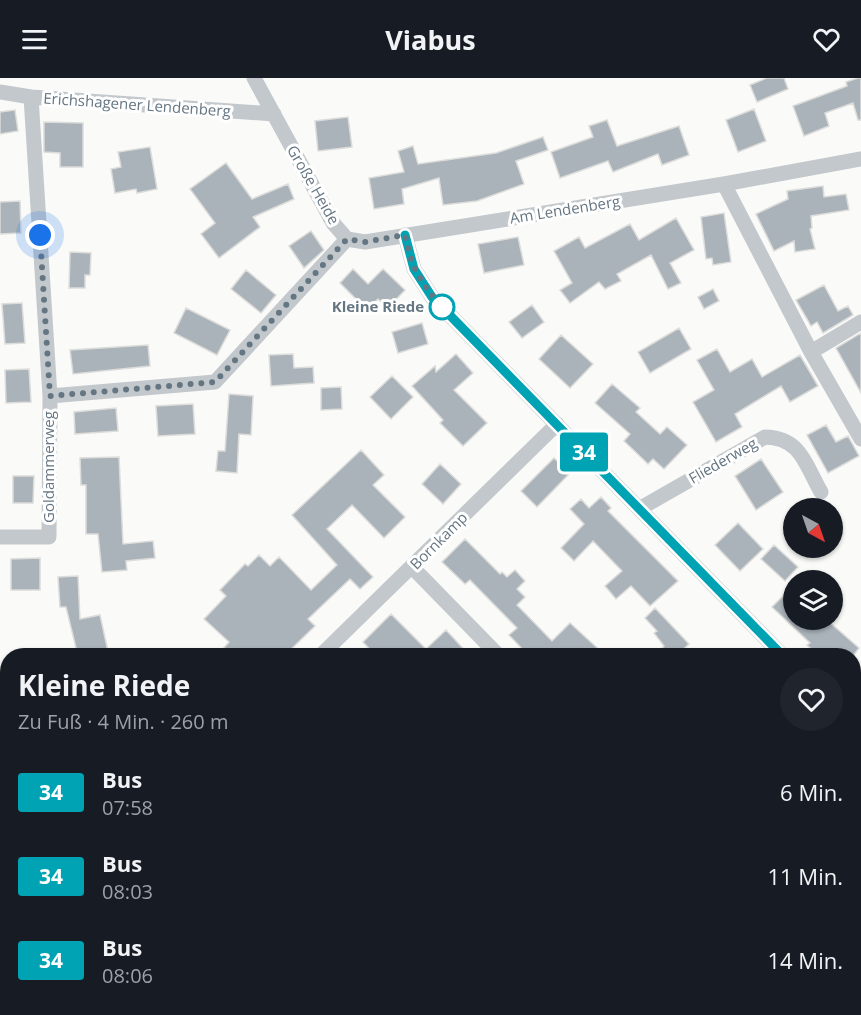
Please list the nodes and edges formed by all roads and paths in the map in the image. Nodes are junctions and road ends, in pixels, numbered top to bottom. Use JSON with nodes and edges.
{"nodes":[{"id":1,"x":254,"y":78,"type":"edge"},
{"id":2,"x":0,"y":92,"type":"edge"},
{"id":3,"x":31,"y":97,"type":"junction"},
{"id":4,"x":274,"y":114,"type":"junction"},
{"id":5,"x":861,"y":159,"type":"edge"},
{"id":6,"x":724,"y":184,"type":"junction"},
{"id":7,"x":405,"y":235,"type":"junction"},
{"id":8,"x":347,"y":239,"type":"junction"},
{"id":9,"x":861,"y":322,"type":"edge"},
{"id":10,"x":811,"y":352,"type":"junction"},
{"id":11,"x":50,"y":396,"type":"junction"},
{"id":12,"x":558,"y":424,"type":"junction"},
{"id":13,"x":861,"y":439,"type":"edge"},
{"id":14,"x":821,"y":492,"type":"dead end"},
{"id":15,"x":639,"y":509,"type":"junction"},
{"id":16,"x":0,"y":537,"type":"edge"},
{"id":17,"x":412,"y":567,"type":"junction"},
{"id":18,"x":328,"y":648,"type":"edge"},
{"id":19,"x":491,"y":648,"type":"edge"},
{"id":20,"x":775,"y":648,"type":"edge"}],
"edges":[{"from":1,"to":4,"type":"street","name":"Große Heide"},
{"from":2,"to":3,"type":"street","name":"Erichshagener Lendenberg"},
{"from":3,"to":4,"type":"street","name":"Erichshagener Lendenberg"},
{"from":3,"to":11,"type":"street","name":"Goldammerweg"},
{"from":4,"to":8,"type":"street","name":"Große Heide"},
{"from":5,"to":6,"type":"street","name":"Am Lendenberg"},
{"from":6,"to":7,"type":"street","name":"Am Lendenberg"},
{"from":6,"to":10,"type":"street"},
{"from":7,"to":8,"type":"street","name":"Große Heide"},
{"from":7,"to":12,"type":"street"},
{"from":8,"to":11,"type":"street"},
{"from":9,"to":10,"type":"street"},
{"from":10,"to":13,"type":"street"},
{"from":11,"to":16,"type":"street","name":"Goldammerweg"},
{"from":12,"to":15,"type":"street"},
{"from":12,"to":17,"type":"street","name":"Bornkamp"},
{"from":14,"to":15,"type":"street","name":"Fliederweg"},
{"from":15,"to":20,"type":"street"},
{"from":17,"to":18,"type":"street","name":"Bornkamp"},
{"from":17,"to":19,"type":"street"}]}
